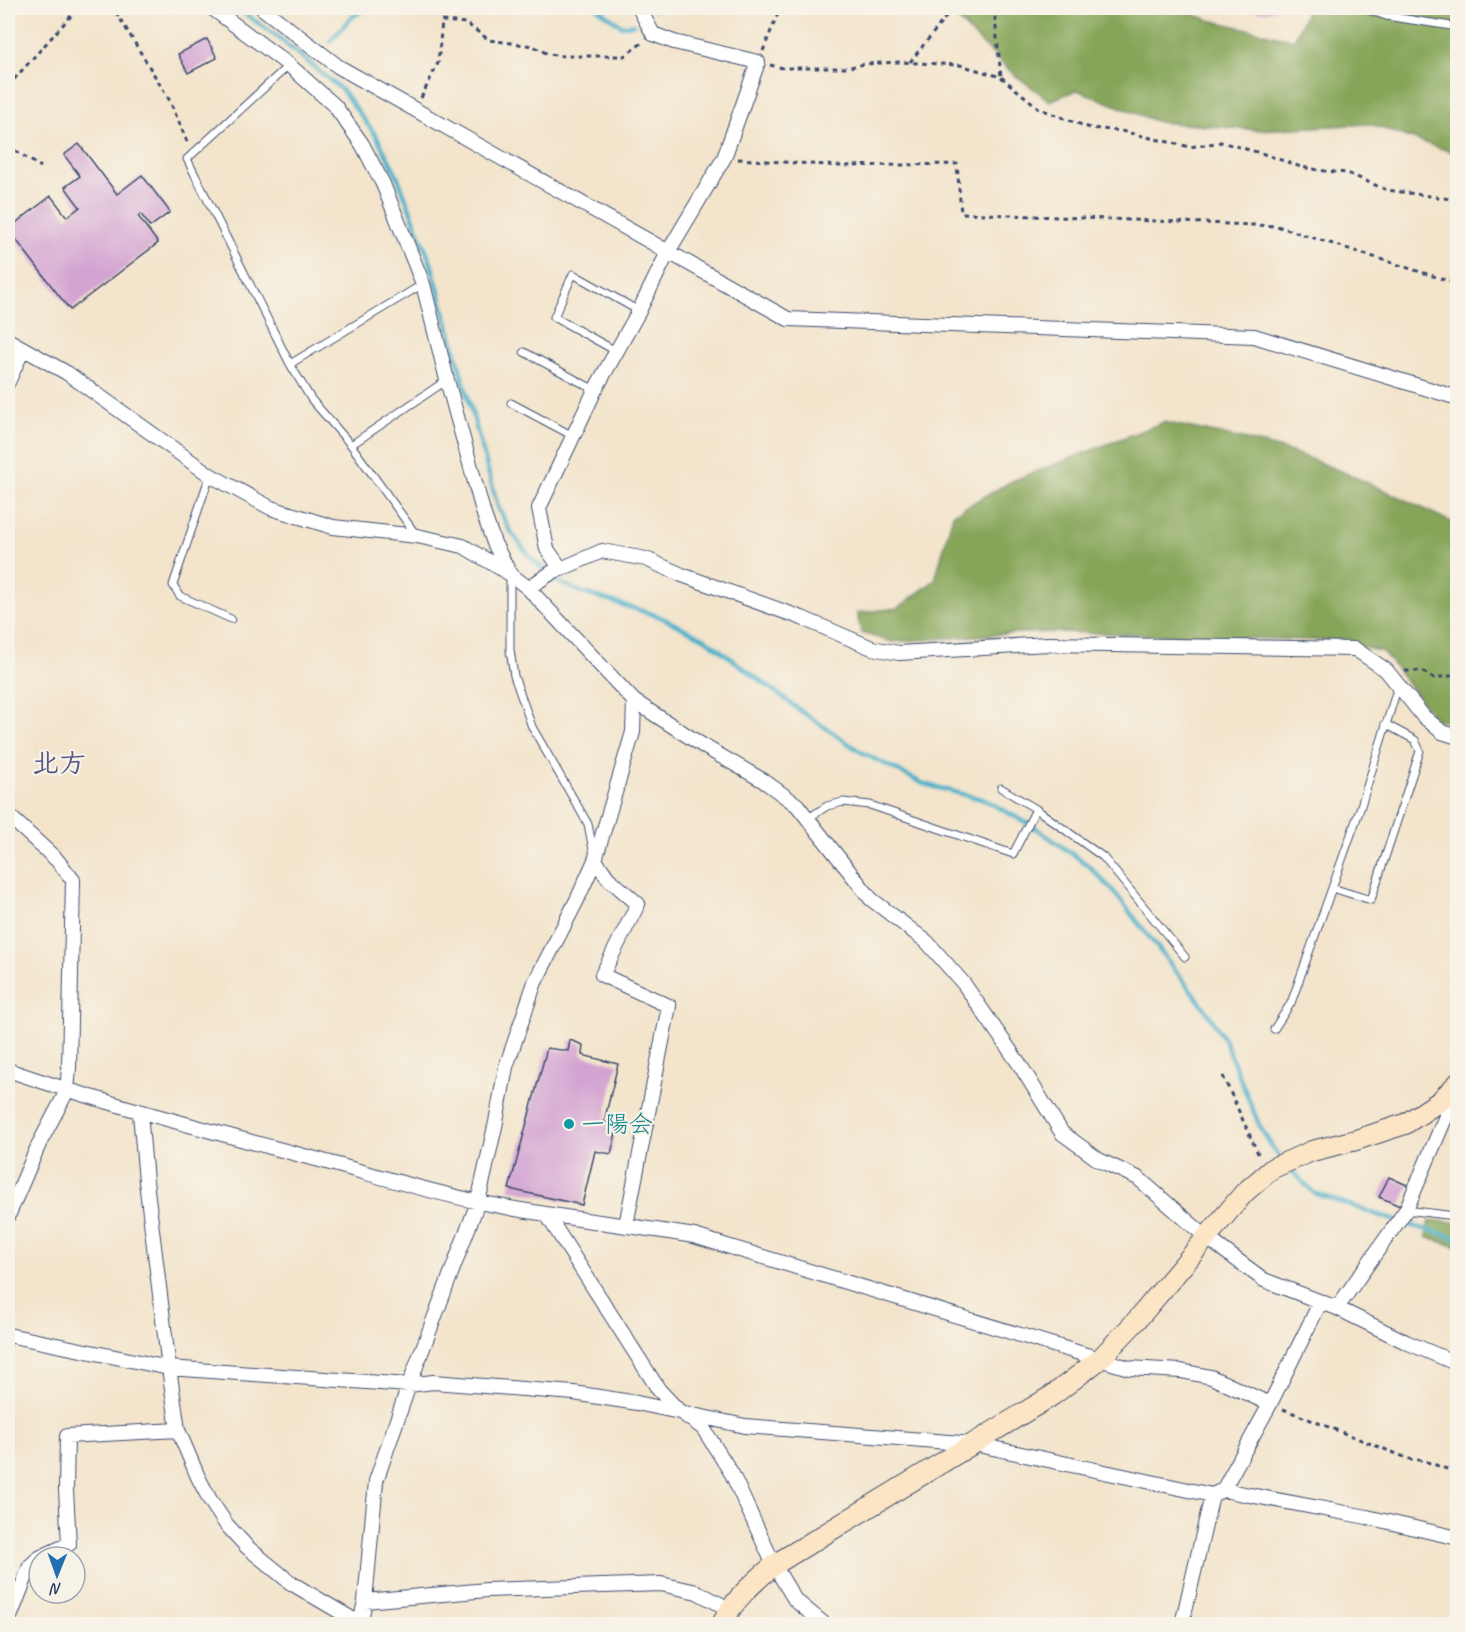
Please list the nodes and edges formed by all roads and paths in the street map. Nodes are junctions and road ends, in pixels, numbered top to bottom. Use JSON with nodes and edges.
{"nodes":[{"id":1,"x":78,"y":8,"type":"edge"},
{"id":2,"x":212,"y":8,"type":"edge"},
{"id":3,"x":262,"y":8,"type":"edge"},
{"id":4,"x":639,"y":8,"type":"edge"},
{"id":5,"x":780,"y":8,"type":"edge"},
{"id":6,"x":953,"y":8,"type":"edge"},
{"id":7,"x":994,"y":8,"type":"edge"},
{"id":8,"x":1363,"y":8,"type":"edge"},
{"id":9,"x":116,"y":12,"type":"dead end"},
{"id":10,"x":1458,"y":27,"type":"edge"},
{"id":11,"x":653,"y":34,"type":"junction"},
{"id":12,"x":758,"y":62,"type":"junction"},
{"id":13,"x":910,"y":62,"type":"junction"},
{"id":14,"x":290,"y":64,"type":"junction"},
{"id":15,"x":1001,"y":77,"type":"junction"},
{"id":16,"x":8,"y":86,"type":"edge"},
{"id":17,"x":416,"y":111,"type":"junction"},
{"id":18,"x":8,"y":146,"type":"edge"},
{"id":19,"x":192,"y":154,"type":"junction"},
{"id":20,"x":724,"y":158,"type":"junction"},
{"id":21,"x":41,"y":167,"type":"dead end"},
{"id":22,"x":1458,"y":200,"type":"edge"},
{"id":23,"x":668,"y":252,"type":"junction"},
{"id":24,"x":423,"y":284,"type":"junction"},
{"id":25,"x":1458,"y":284,"type":"edge"},
{"id":26,"x":639,"y":311,"type":"junction"},
{"id":27,"x":8,"y":340,"type":"edge"},
{"id":28,"x":23,"y":349,"type":"junction"},
{"id":29,"x":616,"y":351,"type":"junction"},
{"id":30,"x":524,"y":352,"type":"dead end"},
{"id":31,"x":290,"y":364,"type":"junction"},
{"id":32,"x":447,"y":380,"type":"junction"},
{"id":33,"x":8,"y":382,"type":"edge"},
{"id":34,"x":594,"y":390,"type":"junction"},
{"id":35,"x":1458,"y":398,"type":"edge"},
{"id":36,"x":511,"y":403,"type":"dead end"},
{"id":37,"x":573,"y":436,"type":"junction"},
{"id":38,"x":351,"y":445,"type":"junction"},
{"id":39,"x":210,"y":475,"type":"junction"},
{"id":40,"x":417,"y":536,"type":"junction"},
{"id":41,"x":558,"y":570,"type":"junction"},
{"id":42,"x":510,"y":574,"type":"junction"},
{"id":43,"x":528,"y":588,"type":"junction"},
{"id":44,"x":231,"y":619,"type":"dead end"},
{"id":45,"x":1386,"y":670,"type":"junction"},
{"id":46,"x":1458,"y":675,"type":"edge"},
{"id":47,"x":1398,"y":686,"type":"junction"},
{"id":48,"x":634,"y":700,"type":"junction"},
{"id":49,"x":1385,"y":724,"type":"junction"},
{"id":50,"x":1458,"y":737,"type":"edge"},
{"id":51,"x":1001,"y":788,"type":"dead end"},
{"id":52,"x":1035,"y":813,"type":"junction"},
{"id":53,"x":8,"y":815,"type":"edge"},
{"id":54,"x":807,"y":819,"type":"junction"},
{"id":55,"x":595,"y":860,"type":"junction"},
{"id":56,"x":1332,"y":888,"type":"junction"},
{"id":57,"x":1185,"y":957,"type":"dead end"},
{"id":58,"x":1274,"y":1029,"type":"dead end"},
{"id":59,"x":8,"y":1070,"type":"edge"},
{"id":60,"x":1223,"y":1076,"type":"dead end"},
{"id":61,"x":1458,"y":1083,"type":"edge"},
{"id":62,"x":1458,"y":1088,"type":"edge"},
{"id":63,"x":67,"y":1091,"type":"junction"},
{"id":64,"x":140,"y":1113,"type":"junction"},
{"id":65,"x":1270,"y":1170,"type":"junction"},
{"id":66,"x":478,"y":1202,"type":"junction"},
{"id":67,"x":1403,"y":1214,"type":"junction"},
{"id":68,"x":1458,"y":1214,"type":"edge"},
{"id":69,"x":547,"y":1215,"type":"junction"},
{"id":70,"x":8,"y":1216,"type":"edge"},
{"id":71,"x":626,"y":1224,"type":"junction"},
{"id":72,"x":1206,"y":1237,"type":"junction"},
{"id":73,"x":1320,"y":1303,"type":"junction"},
{"id":74,"x":1337,"y":1308,"type":"junction"},
{"id":75,"x":8,"y":1335,"type":"edge"},
{"id":76,"x":1100,"y":1359,"type":"junction"},
{"id":77,"x":1458,"y":1364,"type":"edge"},
{"id":78,"x":169,"y":1368,"type":"junction"},
{"id":79,"x":409,"y":1385,"type":"junction"},
{"id":80,"x":1270,"y":1404,"type":"junction"},
{"id":81,"x":679,"y":1411,"type":"junction"},
{"id":82,"x":178,"y":1430,"type":"junction"},
{"id":83,"x":974,"y":1444,"type":"junction"},
{"id":84,"x":1458,"y":1473,"type":"edge"},
{"id":85,"x":1218,"y":1492,"type":"junction"},
{"id":86,"x":1458,"y":1538,"type":"edge"},
{"id":87,"x":67,"y":1545,"type":"edge"},
{"id":88,"x":774,"y":1565,"type":"junction"},
{"id":89,"x":27,"y":1572,"type":"edge"},
{"id":90,"x":365,"y":1601,"type":"junction"},
{"id":91,"x":725,"y":1617,"type":"edge"},
{"id":92,"x":8,"y":1622,"type":"edge"},
{"id":93,"x":359,"y":1624,"type":"edge"},
{"id":94,"x":824,"y":1624,"type":"edge"},
{"id":95,"x":938,"y":1624,"type":"edge"},
{"id":96,"x":1047,"y":1624,"type":"edge"},
{"id":97,"x":1182,"y":1624,"type":"edge"}],
"edges":[{"from":1,"to":16,"type":"path"},
{"from":2,"to":14,"type":"street"},
{"from":3,"to":17,"type":"street"},
{"from":4,"to":11,"type":"street"},
{"from":5,"to":12,"type":"path"},
{"from":6,"to":13,"type":"path"},
{"from":7,"to":15,"type":"path"},
{"from":8,"to":10,"type":"lane"},
{"from":9,"to":19,"type":"path"},
{"from":11,"to":12,"type":"street"},
{"from":11,"to":17,"type":"path"},
{"from":12,"to":13,"type":"path"},
{"from":12,"to":20,"type":"street"},
{"from":13,"to":15,"type":"path"},
{"from":14,"to":19,"type":"lane"},
{"from":14,"to":24,"type":"street"},
{"from":15,"to":22,"type":"path"},
{"from":17,"to":23,"type":"street"},
{"from":18,"to":21,"type":"path"},
{"from":19,"to":31,"type":"lane"},
{"from":20,"to":23,"type":"street"},
{"from":20,"to":25,"type":"path"},
{"from":23,"to":26,"type":"street"},
{"from":23,"to":35,"type":"street"},
{"from":24,"to":31,"type":"lane"},
{"from":24,"to":32,"type":"street"},
{"from":26,"to":29,"type":"street"},
{"from":26,"to":29,"type":"lane"},
{"from":27,"to":28,"type":"street"},
{"from":28,"to":33,"type":"street"},
{"from":28,"to":39,"type":"street"},
{"from":29,"to":34,"type":"street"},
{"from":30,"to":34,"type":"lane"},
{"from":31,"to":38,"type":"lane"},
{"from":32,"to":38,"type":"lane"},
{"from":32,"to":42,"type":"street"},
{"from":34,"to":37,"type":"street"},
{"from":36,"to":37,"type":"lane"},
{"from":37,"to":41,"type":"street"},
{"from":38,"to":40,"type":"lane"},
{"from":39,"to":40,"type":"street"},
{"from":39,"to":44,"type":"lane"},
{"from":40,"to":42,"type":"street"},
{"from":41,"to":43,"type":"street"},
{"from":41,"to":45,"type":"street"},
{"from":42,"to":43,"type":"street"},
{"from":42,"to":55,"type":"lane"},
{"from":43,"to":48,"type":"street"},
{"from":45,"to":46,"type":"path"},
{"from":45,"to":47,"type":"street"},
{"from":47,"to":49,"type":"lane"},
{"from":47,"to":50,"type":"street"},
{"from":48,"to":54,"type":"street"},
{"from":48,"to":55,"type":"street"},
{"from":49,"to":56,"type":"lane"},
{"from":49,"to":56,"type":"lane"},
{"from":51,"to":52,"type":"lane"},
{"from":52,"to":54,"type":"lane"},
{"from":52,"to":57,"type":"lane"},
{"from":53,"to":63,"type":"street"},
{"from":54,"to":72,"type":"street"},
{"from":55,"to":66,"type":"street"},
{"from":55,"to":71,"type":"street"},
{"from":56,"to":58,"type":"lane"},
{"from":59,"to":63,"type":"street"},
{"from":60,"to":65,"type":"path"},
{"from":61,"to":65,"type":"street"},
{"from":62,"to":67,"type":"street"},
{"from":63,"to":64,"type":"street"},
{"from":63,"to":70,"type":"street"},
{"from":64,"to":66,"type":"street"},
{"from":64,"to":78,"type":"street"},
{"from":65,"to":72,"type":"street"},
{"from":66,"to":69,"type":"street"},
{"from":66,"to":79,"type":"street"},
{"from":67,"to":68,"type":"lane"},
{"from":67,"to":74,"type":"street"},
{"from":69,"to":71,"type":"street"},
{"from":69,"to":81,"type":"street"},
{"from":71,"to":76,"type":"street"},
{"from":72,"to":73,"type":"street"},
{"from":72,"to":76,"type":"street"},
{"from":73,"to":74,"type":"street"},
{"from":73,"to":80,"type":"street"},
{"from":74,"to":77,"type":"street"},
{"from":75,"to":78,"type":"street"},
{"from":76,"to":80,"type":"street"},
{"from":76,"to":83,"type":"street"},
{"from":78,"to":79,"type":"street"},
{"from":78,"to":82,"type":"street"},
{"from":79,"to":81,"type":"street"},
{"from":79,"to":90,"type":"street"},
{"from":80,"to":84,"type":"path"},
{"from":80,"to":85,"type":"street"},
{"from":81,"to":83,"type":"street"},
{"from":81,"to":88,"type":"street"},
{"from":82,"to":87,"type":"street"},
{"from":82,"to":93,"type":"street"},
{"from":83,"to":85,"type":"street"},
{"from":83,"to":88,"type":"street"},
{"from":85,"to":86,"type":"street"},
{"from":85,"to":97,"type":"street"},
{"from":88,"to":91,"type":"street"},
{"from":88,"to":94,"type":"street"},
{"from":89,"to":92,"type":"street"},
{"from":90,"to":91,"type":"street"},
{"from":90,"to":93,"type":"street"},
{"from":95,"to":96,"type":"path"}]}
